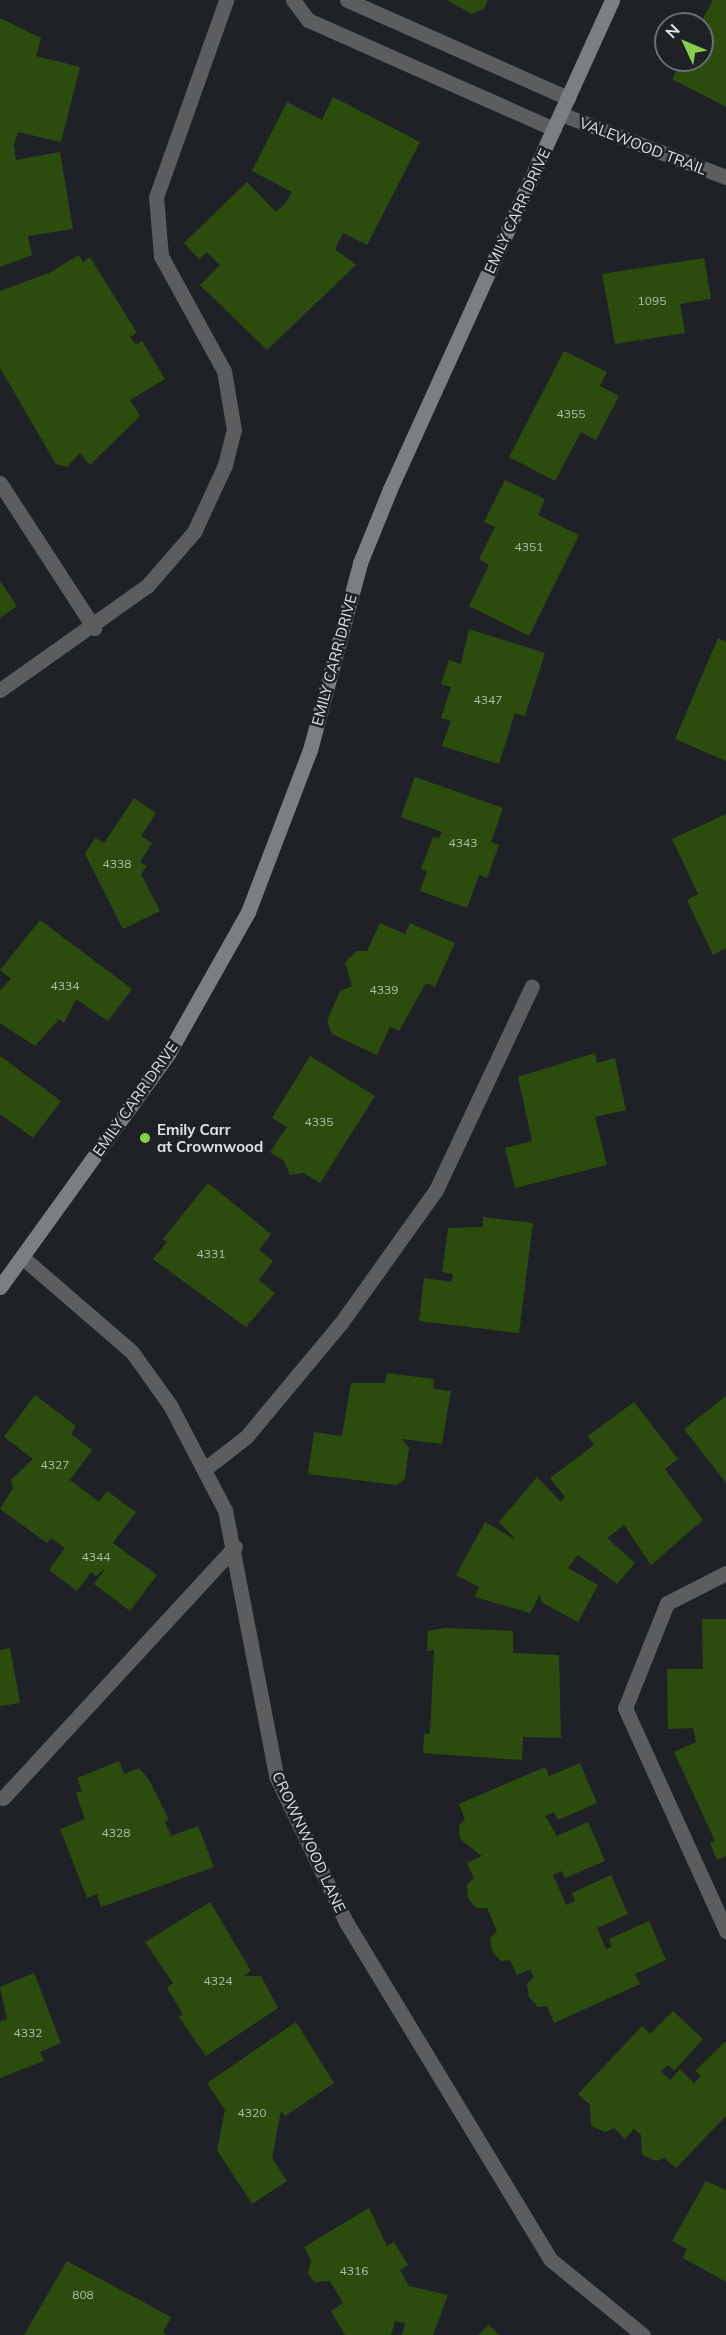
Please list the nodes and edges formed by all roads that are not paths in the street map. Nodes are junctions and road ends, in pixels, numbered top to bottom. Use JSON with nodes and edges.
{"nodes":[{"id":1,"x":226,"y":0,"type":"edge"},
{"id":2,"x":293,"y":0,"type":"edge"},
{"id":3,"x":347,"y":0,"type":"edge"},
{"id":4,"x":612,"y":0,"type":"edge"},
{"id":5,"x":568,"y":98,"type":"junction"},
{"id":6,"x":561,"y":114,"type":"junction"},
{"id":7,"x":554,"y":129,"type":"junction"},
{"id":8,"x":726,"y":177,"type":"edge"},
{"id":9,"x":0,"y":483,"type":"edge"},
{"id":10,"x":94,"y":628,"type":"junction"},
{"id":11,"x":0,"y":690,"type":"edge"},
{"id":12,"x":532,"y":986,"type":"dead end"},
{"id":13,"x":22,"y":1257,"type":"junction"},
{"id":14,"x":0,"y":1287,"type":"edge"},
{"id":15,"x":206,"y":1468,"type":"junction"},
{"id":16,"x":235,"y":1547,"type":"junction"},
{"id":17,"x":726,"y":1573,"type":"edge"},
{"id":18,"x":3,"y":1798,"type":"dead end"},
{"id":19,"x":726,"y":1931,"type":"edge"},
{"id":20,"x":643,"y":2335,"type":"edge"}],
"edges":[{"from":1,"to":10,"type":"street"},
{"from":2,"to":7,"type":"street"},
{"from":3,"to":5,"type":"street"},
{"from":4,"to":5,"type":"street","name":"EMILY CARR DRIVE"},
{"from":5,"to":6,"type":"street","name":"EMILY CARR DRIVE"},
{"from":6,"to":7,"type":"street","name":"EMILY CARR DRIVE"},
{"from":6,"to":8,"type":"street","name":"VALEWOOD TRAIL"},
{"from":7,"to":13,"type":"street","name":"EMILY CARR DRIVE"},
{"from":9,"to":10,"type":"street"},
{"from":10,"to":11,"type":"street"},
{"from":12,"to":15,"type":"street"},
{"from":13,"to":14,"type":"street","name":"EMILY CARR DRIVE"},
{"from":13,"to":15,"type":"street","name":"CROWNWOOD LANE"},
{"from":15,"to":16,"type":"street","name":"CROWNWOOD LANE"},
{"from":16,"to":18,"type":"street"},
{"from":16,"to":20,"type":"street","name":"CROWNWOOD LANE"},
{"from":17,"to":19,"type":"street"}]}
